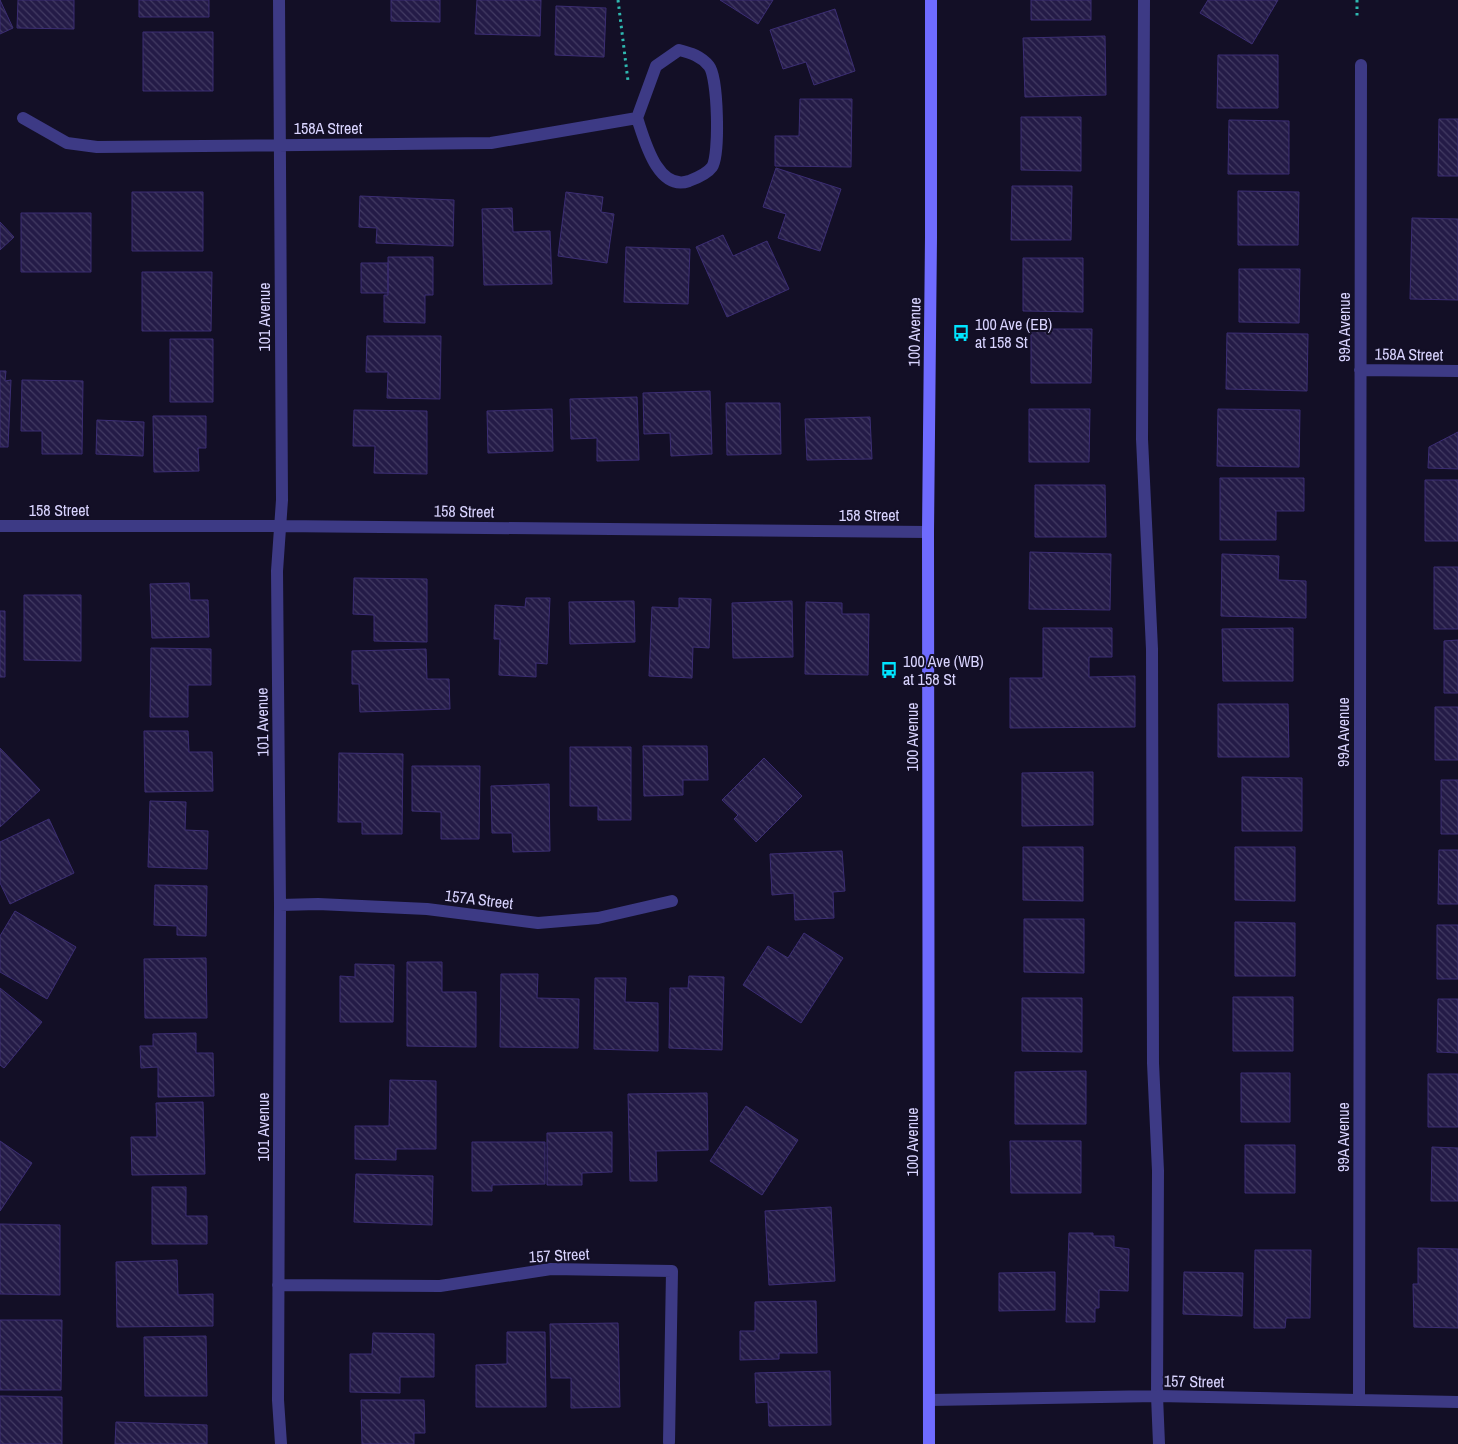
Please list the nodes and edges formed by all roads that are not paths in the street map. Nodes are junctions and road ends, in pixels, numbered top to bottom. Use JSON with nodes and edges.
{"nodes":[{"id":1,"x":279,"y":0,"type":"edge"},
{"id":2,"x":931,"y":0,"type":"edge"},
{"id":3,"x":1144,"y":0,"type":"edge"},
{"id":4,"x":1361,"y":65,"type":"dead end"},
{"id":5,"x":23,"y":118,"type":"dead end"},
{"id":6,"x":637,"y":118,"type":"junction"},
{"id":7,"x":279,"y":144,"type":"junction"},
{"id":8,"x":1360,"y":370,"type":"junction"},
{"id":9,"x":1458,"y":371,"type":"edge"},
{"id":10,"x":0,"y":526,"type":"edge"},
{"id":11,"x":278,"y":526,"type":"junction"},
{"id":12,"x":928,"y":532,"type":"junction"},
{"id":13,"x":672,"y":901,"type":"dead end"},
{"id":14,"x":280,"y":905,"type":"junction"},
{"id":15,"x":278,"y":1285,"type":"junction"},
{"id":16,"x":1157,"y":1396,"type":"junction"},
{"id":17,"x":930,"y":1400,"type":"junction"},
{"id":18,"x":1358,"y":1400,"type":"junction"},
{"id":19,"x":1458,"y":1402,"type":"edge"},
{"id":20,"x":669,"y":1442,"type":"dead end"},
{"id":21,"x":281,"y":1444,"type":"edge"},
{"id":22,"x":929,"y":1444,"type":"edge"},
{"id":23,"x":1159,"y":1444,"type":"edge"}],
"edges":[{"from":1,"to":7,"type":"street","name":"101 Avenue"},
{"from":2,"to":12,"type":"main road","name":"100 Avenue"},
{"from":3,"to":16,"type":"street"},
{"from":4,"to":8,"type":"street","name":"99A Avenue"},
{"from":5,"to":7,"type":"street","name":"158A Street"},
{"from":6,"to":6,"type":"street"},
{"from":6,"to":7,"type":"street","name":"158A Street"},
{"from":7,"to":11,"type":"street","name":"101 Avenue"},
{"from":8,"to":9,"type":"street","name":"158A Street"},
{"from":8,"to":18,"type":"street","name":"99A Avenue"},
{"from":10,"to":11,"type":"street","name":"158 Street"},
{"from":11,"to":12,"type":"street","name":"158 Street"},
{"from":11,"to":14,"type":"street","name":"101 Avenue"},
{"from":12,"to":17,"type":"main road","name":"100 Avenue"},
{"from":13,"to":14,"type":"street","name":"157A Street"},
{"from":14,"to":15,"type":"street","name":"101 Avenue"},
{"from":15,"to":20,"type":"street","name":"157 Street"},
{"from":15,"to":21,"type":"street","name":"101 Avenue"},
{"from":16,"to":17,"type":"street","name":"157 Street"},
{"from":16,"to":18,"type":"street","name":"157 Street"},
{"from":16,"to":23,"type":"street"},
{"from":17,"to":22,"type":"main road","name":"100 Avenue"},
{"from":18,"to":19,"type":"street","name":"157 Street"}]}
